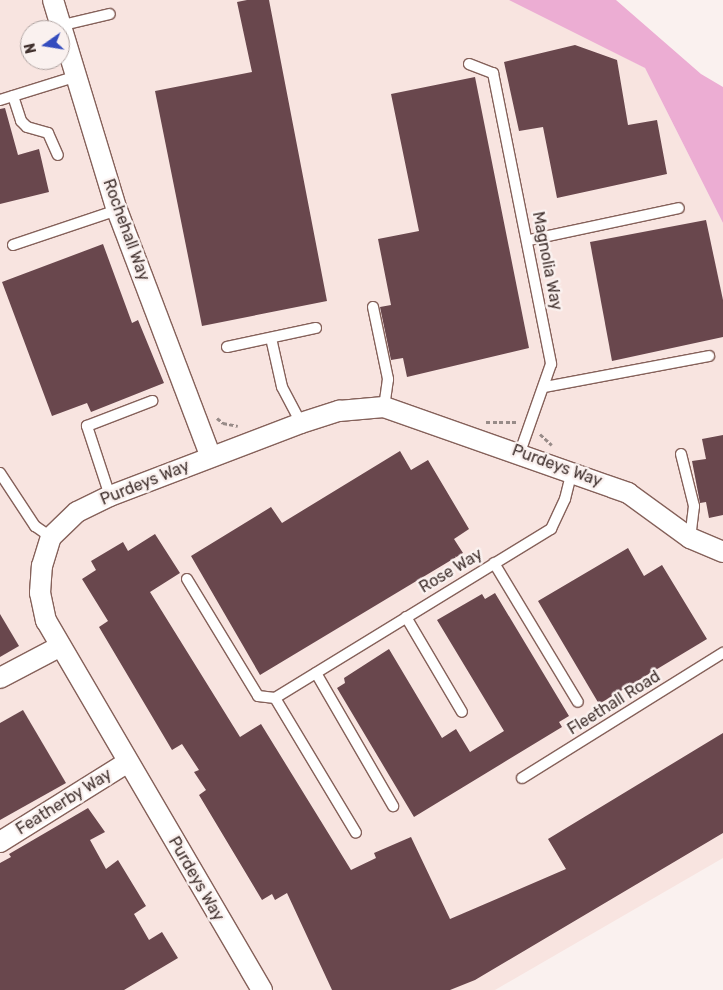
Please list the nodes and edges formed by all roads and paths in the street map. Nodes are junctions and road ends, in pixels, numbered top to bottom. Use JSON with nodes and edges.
{"nodes":[{"id":1,"x":53,"y":0,"type":"edge"},
{"id":2,"x":110,"y":14,"type":"dead end"},
{"id":3,"x":58,"y":20,"type":"edge"},
{"id":4,"x":70,"y":23,"type":"edge"},
{"id":5,"x":70,"y":63,"type":"edge"},
{"id":6,"x":469,"y":64,"type":"dead end"},
{"id":7,"x":74,"y":77,"type":"junction"},
{"id":8,"x":13,"y":96,"type":"junction"},
{"id":9,"x":0,"y":100,"type":"edge"},
{"id":10,"x":58,"y":155,"type":"dead end"},
{"id":11,"x":679,"y":208,"type":"dead end"},
{"id":12,"x":117,"y":210,"type":"junction"},
{"id":13,"x":529,"y":240,"type":"junction"},
{"id":14,"x":13,"y":245,"type":"dead end"},
{"id":15,"x":373,"y":307,"type":"dead end"},
{"id":16,"x":316,"y":328,"type":"dead end"},
{"id":17,"x":270,"y":338,"type":"junction"},
{"id":18,"x":226,"y":347,"type":"dead end"},
{"id":19,"x":709,"y":356,"type":"dead end"},
{"id":20,"x":545,"y":388,"type":"junction"},
{"id":21,"x":152,"y":401,"type":"dead end"},
{"id":22,"x":384,"y":406,"type":"junction"},
{"id":23,"x":301,"y":423,"type":"junction"},
{"id":24,"x":520,"y":452,"type":"junction"},
{"id":25,"x":681,"y":454,"type":"dead end"},
{"id":26,"x":210,"y":457,"type":"junction"},
{"id":27,"x":572,"y":471,"type":"junction"},
{"id":28,"x":0,"y":473,"type":"edge"},
{"id":29,"x":110,"y":496,"type":"junction"},
{"id":30,"x":51,"y":537,"type":"junction"},
{"id":31,"x":690,"y":538,"type":"junction"},
{"id":32,"x":723,"y":552,"type":"edge"},
{"id":33,"x":494,"y":563,"type":"junction"},
{"id":34,"x":187,"y":579,"type":"dead end"},
{"id":35,"x":406,"y":617,"type":"junction"},
{"id":36,"x":59,"y":647,"type":"junction"},
{"id":37,"x":723,"y":653,"type":"edge"},
{"id":38,"x":316,"y":673,"type":"junction"},
{"id":39,"x":0,"y":678,"type":"edge"},
{"id":40,"x":274,"y":698,"type":"junction"},
{"id":41,"x":578,"y":702,"type":"dead end"},
{"id":42,"x":462,"y":712,"type":"dead end"},
{"id":43,"x":128,"y":762,"type":"junction"},
{"id":44,"x":522,"y":778,"type":"dead end"},
{"id":45,"x":394,"y":806,"type":"dead end"},
{"id":46,"x":356,"y":833,"type":"dead end"},
{"id":47,"x":0,"y":842,"type":"edge"},
{"id":48,"x":262,"y":990,"type":"edge"}],
"edges":[{"from":1,"to":3,"type":"street","name":"Rochehall Way"},
{"from":2,"to":4,"type":"lane"},
{"from":5,"to":7,"type":"street","name":"Rochehall Way"},
{"from":6,"to":13,"type":"lane","name":"Magnolia Way"},
{"from":7,"to":8,"type":"lane"},
{"from":7,"to":12,"type":"street","name":"Rochehall Way"},
{"from":8,"to":9,"type":"lane"},
{"from":8,"to":10,"type":"lane"},
{"from":11,"to":13,"type":"lane"},
{"from":12,"to":14,"type":"lane"},
{"from":12,"to":26,"type":"street","name":"Rochehall Way"},
{"from":13,"to":20,"type":"lane","name":"Magnolia Way"},
{"from":15,"to":22,"type":"lane"},
{"from":16,"to":17,"type":"lane"},
{"from":17,"to":18,"type":"lane"},
{"from":17,"to":23,"type":"lane"},
{"from":19,"to":20,"type":"lane"},
{"from":20,"to":24,"type":"lane","name":"Magnolia Way"},
{"from":21,"to":29,"type":"lane"},
{"from":22,"to":23,"type":"street","name":"Purdeys Way"},
{"from":22,"to":24,"type":"street","name":"Purdeys Way"},
{"from":23,"to":26,"type":"street","name":"Purdeys Way"},
{"from":24,"to":27,"type":"street","name":"Purdeys Way"},
{"from":25,"to":31,"type":"lane"},
{"from":26,"to":29,"type":"street","name":"Purdeys Way"},
{"from":27,"to":31,"type":"street","name":"Purdeys Way"},
{"from":27,"to":33,"type":"lane","name":"Rose Way"},
{"from":28,"to":30,"type":"lane"},
{"from":29,"to":30,"type":"street","name":"Purdeys Way"},
{"from":30,"to":36,"type":"street","name":"Purdeys Way"},
{"from":31,"to":32,"type":"street","name":"Purdeys Way"},
{"from":33,"to":35,"type":"lane","name":"Rose Way"},
{"from":33,"to":41,"type":"lane"},
{"from":34,"to":40,"type":"lane"},
{"from":35,"to":38,"type":"lane","name":"Rose Way"},
{"from":35,"to":42,"type":"lane"},
{"from":36,"to":39,"type":"street"},
{"from":36,"to":43,"type":"street","name":"Purdeys Way"},
{"from":37,"to":44,"type":"lane","name":"Fleethall Road"},
{"from":38,"to":40,"type":"lane","name":"Rose Way"},
{"from":38,"to":45,"type":"lane"},
{"from":40,"to":46,"type":"lane"},
{"from":43,"to":47,"type":"street","name":"Featherby Way"},
{"from":43,"to":48,"type":"street","name":"Purdeys Way"}]}
